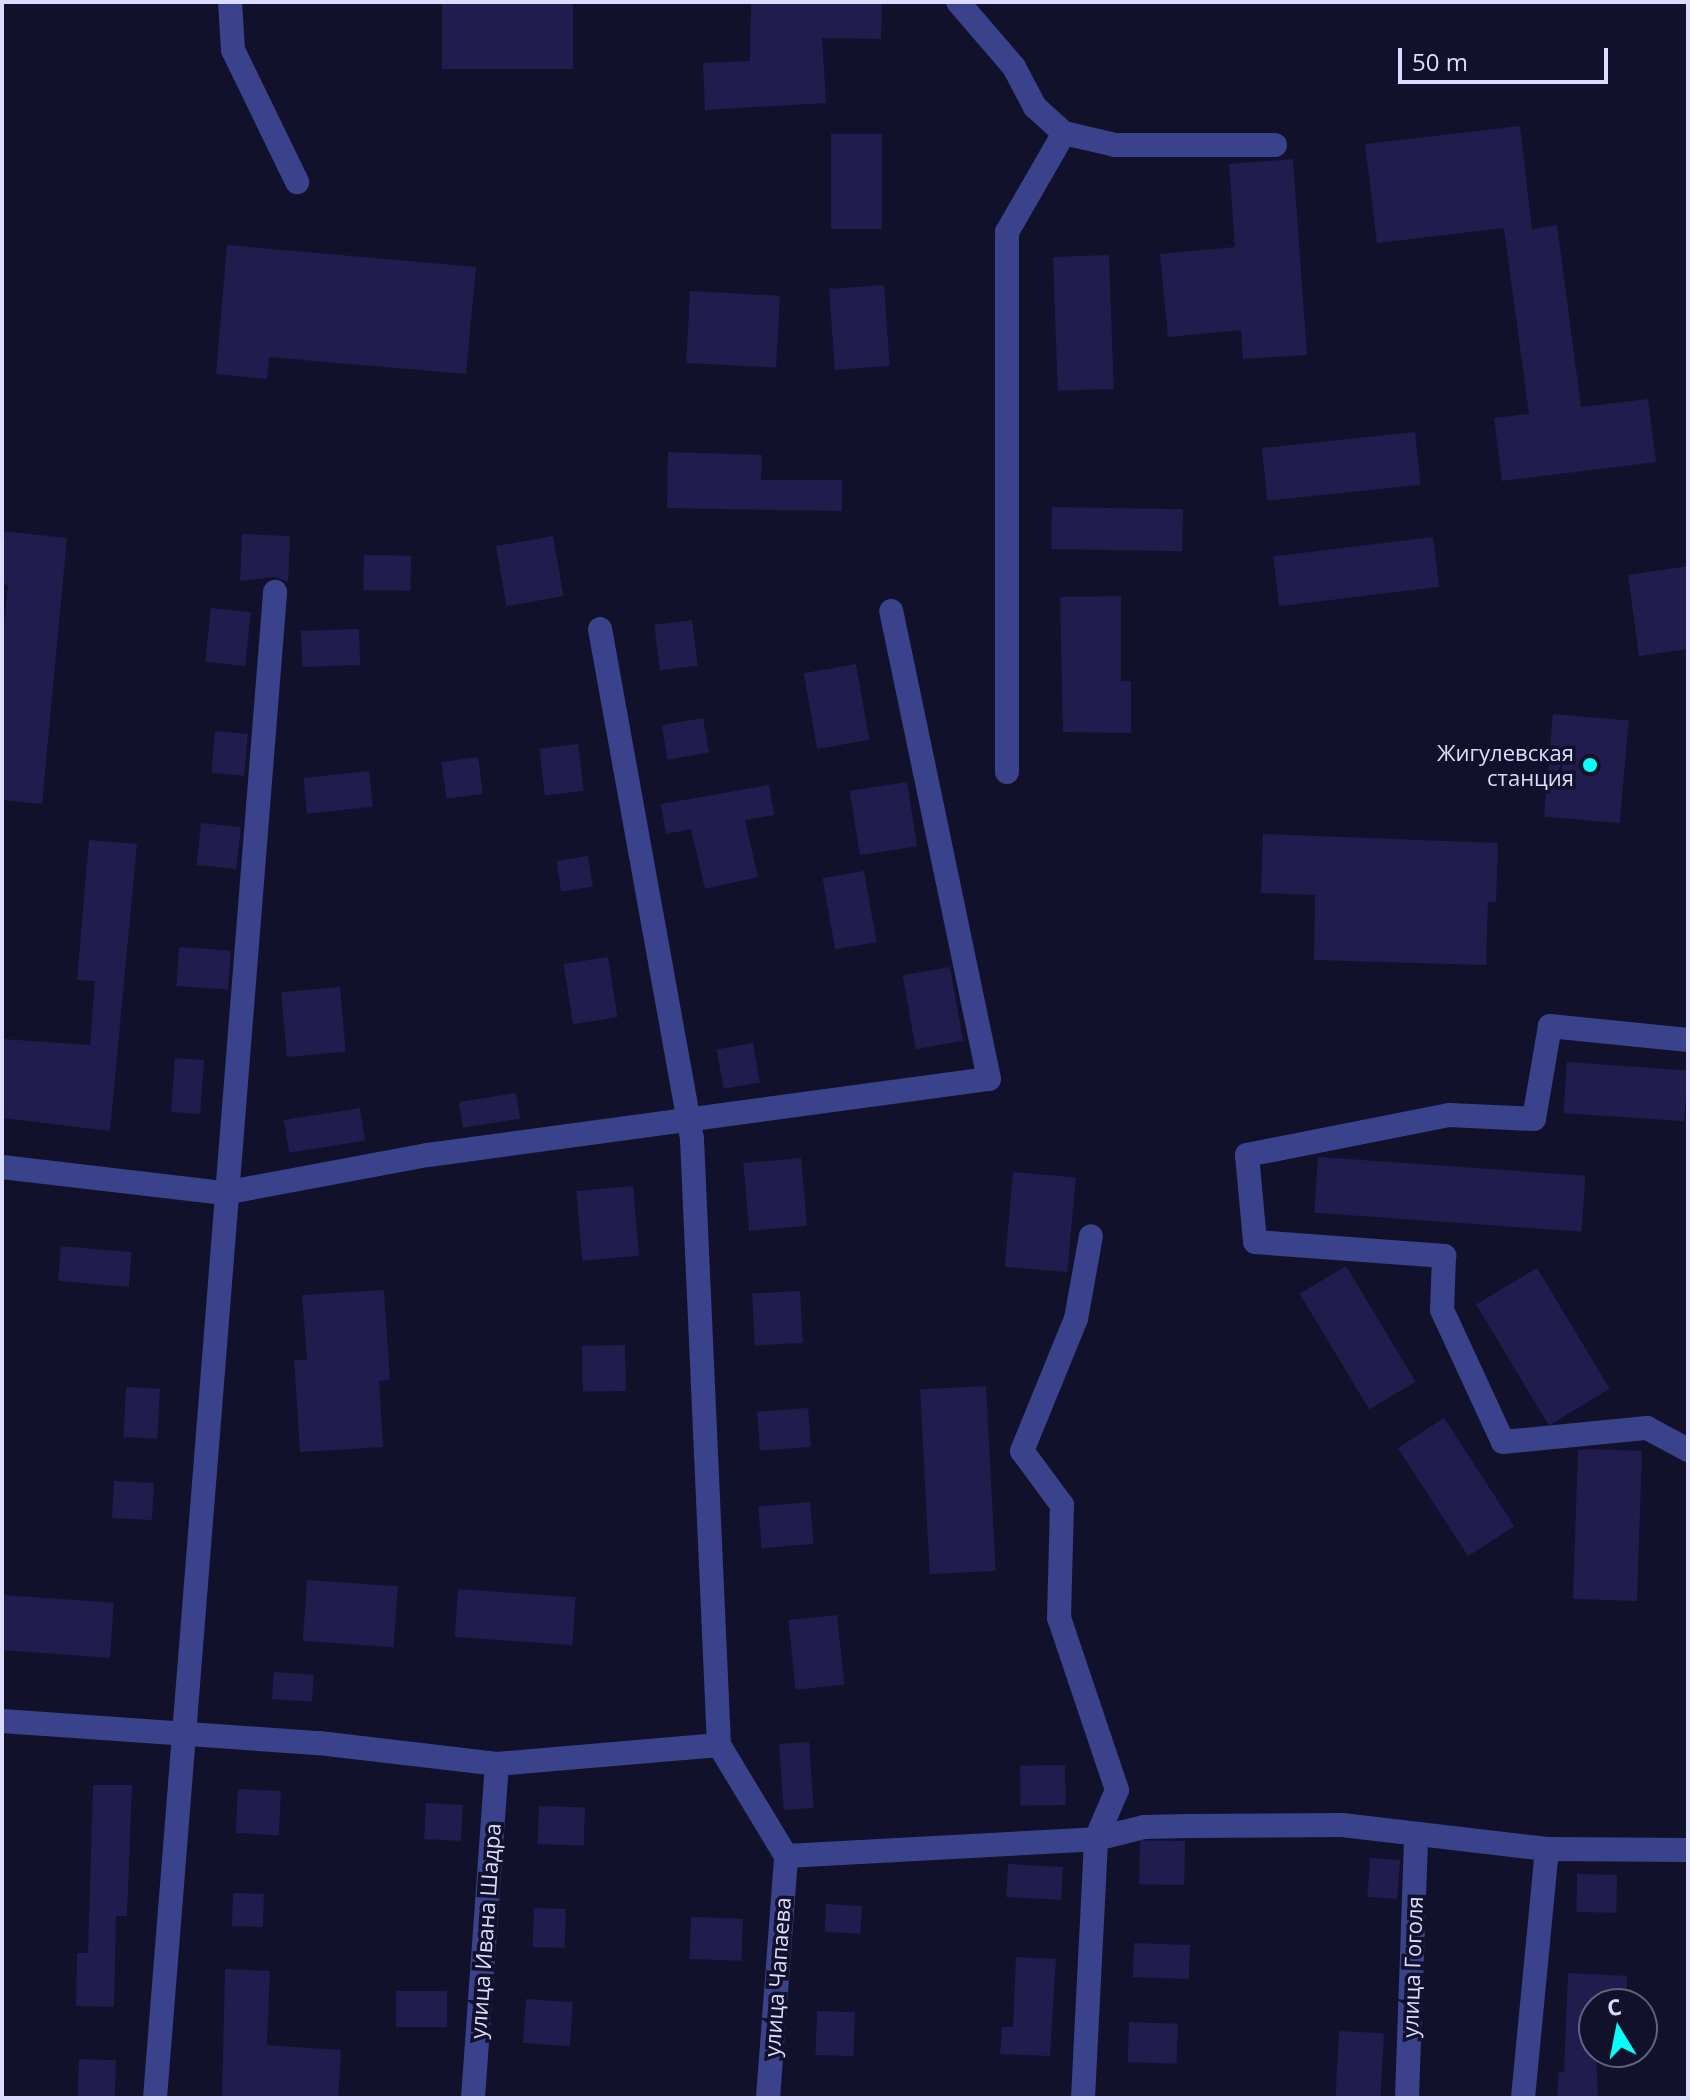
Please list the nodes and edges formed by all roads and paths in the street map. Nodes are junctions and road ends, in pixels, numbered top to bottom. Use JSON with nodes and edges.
{"nodes":[{"id":1,"x":230,"y":2,"type":"edge"},
{"id":2,"x":958,"y":2,"type":"edge"},
{"id":3,"x":1064,"y":133,"type":"junction"},
{"id":4,"x":1275,"y":145,"type":"dead end"},
{"id":5,"x":297,"y":182,"type":"dead end"},
{"id":6,"x":275,"y":592,"type":"dead end"},
{"id":7,"x":891,"y":611,"type":"dead end"},
{"id":8,"x":600,"y":629,"type":"dead end"},
{"id":9,"x":1007,"y":772,"type":"dead end"},
{"id":10,"x":1688,"y":1040,"type":"edge"},
{"id":11,"x":688,"y":1120,"type":"junction"},
{"id":12,"x":2,"y":1167,"type":"edge"},
{"id":13,"x":224,"y":1193,"type":"junction"},
{"id":14,"x":1091,"y":1236,"type":"dead end"},
{"id":15,"x":1688,"y":1450,"type":"edge"},
{"id":16,"x":2,"y":1721,"type":"edge"},
{"id":17,"x":181,"y":1737,"type":"junction"},
{"id":18,"x":719,"y":1745,"type":"junction"},
{"id":19,"x":497,"y":1764,"type":"junction"},
{"id":20,"x":1416,"y":1837,"type":"junction"},
{"id":21,"x":1096,"y":1839,"type":"junction"},
{"id":22,"x":1547,"y":1849,"type":"junction"},
{"id":23,"x":1688,"y":1850,"type":"edge"},
{"id":24,"x":786,"y":1856,"type":"junction"},
{"id":25,"x":155,"y":2098,"type":"edge"},
{"id":26,"x":473,"y":2098,"type":"edge"},
{"id":27,"x":768,"y":2098,"type":"edge"},
{"id":28,"x":1083,"y":2098,"type":"edge"},
{"id":29,"x":1407,"y":2098,"type":"edge"},
{"id":30,"x":1523,"y":2098,"type":"edge"}],
"edges":[{"from":1,"to":5,"type":"street"},
{"from":2,"to":3,"type":"street"},
{"from":3,"to":4,"type":"street"},
{"from":3,"to":9,"type":"street"},
{"from":6,"to":13,"type":"street"},
{"from":7,"to":11,"type":"street"},
{"from":8,"to":11,"type":"street"},
{"from":10,"to":15,"type":"street"},
{"from":11,"to":13,"type":"street"},
{"from":11,"to":18,"type":"street"},
{"from":12,"to":13,"type":"street"},
{"from":13,"to":17,"type":"street"},
{"from":14,"to":21,"type":"street"},
{"from":16,"to":17,"type":"street"},
{"from":17,"to":19,"type":"street"},
{"from":17,"to":25,"type":"street"},
{"from":18,"to":19,"type":"street"},
{"from":18,"to":24,"type":"street"},
{"from":19,"to":26,"type":"street","name":"улица Ивана Шадра"},
{"from":20,"to":21,"type":"street"},
{"from":20,"to":22,"type":"street"},
{"from":20,"to":29,"type":"street","name":"улица Гоголя"},
{"from":21,"to":24,"type":"street"},
{"from":21,"to":28,"type":"street"},
{"from":22,"to":23,"type":"street"},
{"from":22,"to":30,"type":"street"},
{"from":24,"to":27,"type":"street","name":"улица Чапаева"}]}
